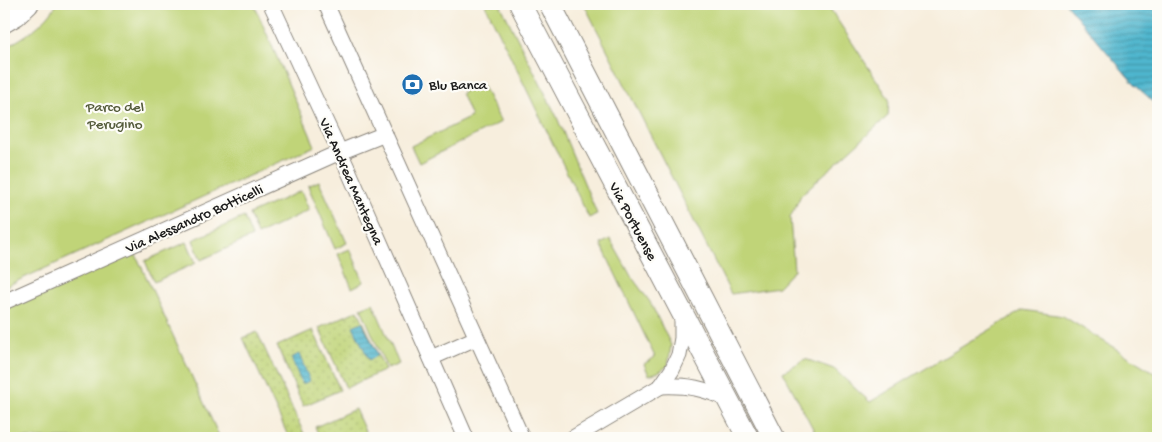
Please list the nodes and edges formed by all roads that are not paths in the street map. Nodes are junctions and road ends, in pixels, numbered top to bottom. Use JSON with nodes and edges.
{"nodes":[{"id":1,"x":28,"y":4,"type":"edge"},
{"id":2,"x":272,"y":4,"type":"edge"},
{"id":3,"x":326,"y":4,"type":"edge"},
{"id":4,"x":520,"y":4,"type":"edge"},
{"id":5,"x":550,"y":4,"type":"edge"},
{"id":6,"x":4,"y":22,"type":"edge"},
{"id":7,"x":385,"y":134,"type":"junction"},
{"id":8,"x":340,"y":152,"type":"junction"},
{"id":9,"x":4,"y":302,"type":"edge"},
{"id":10,"x":682,"y":312,"type":"junction"},
{"id":11,"x":476,"y":338,"type":"junction"},
{"id":12,"x":431,"y":358,"type":"junction"},
{"id":13,"x":661,"y":386,"type":"junction"},
{"id":14,"x":728,"y":400,"type":"junction"},
{"id":15,"x":466,"y":438,"type":"edge"},
{"id":16,"x":522,"y":438,"type":"edge"},
{"id":17,"x":573,"y":438,"type":"edge"},
{"id":18,"x":748,"y":438,"type":"edge"},
{"id":19,"x":774,"y":438,"type":"edge"}],
"edges":[{"from":1,"to":6,"type":"street"},
{"from":2,"to":8,"type":"street","name":"Via Andrea Mantegna"},
{"from":3,"to":7,"type":"street"},
{"from":4,"to":10,"type":"street","name":"Via Portuense"},
{"from":5,"to":19,"type":"street","name":"Via Portuense"},
{"from":7,"to":8,"type":"street","name":"Via Alessandro Botticelli"},
{"from":7,"to":11,"type":"street"},
{"from":8,"to":9,"type":"street","name":"Via Alessandro Botticelli"},
{"from":8,"to":12,"type":"street","name":"Via Andrea Mantegna"},
{"from":10,"to":13,"type":"street"},
{"from":10,"to":14,"type":"street","name":"Via Portuense"},
{"from":11,"to":12,"type":"street"},
{"from":11,"to":16,"type":"street"},
{"from":12,"to":15,"type":"street","name":"Via Andrea Mantegna"},
{"from":13,"to":14,"type":"street"},
{"from":13,"to":17,"type":"street"},
{"from":14,"to":18,"type":"street","name":"Via Portuense"}]}
